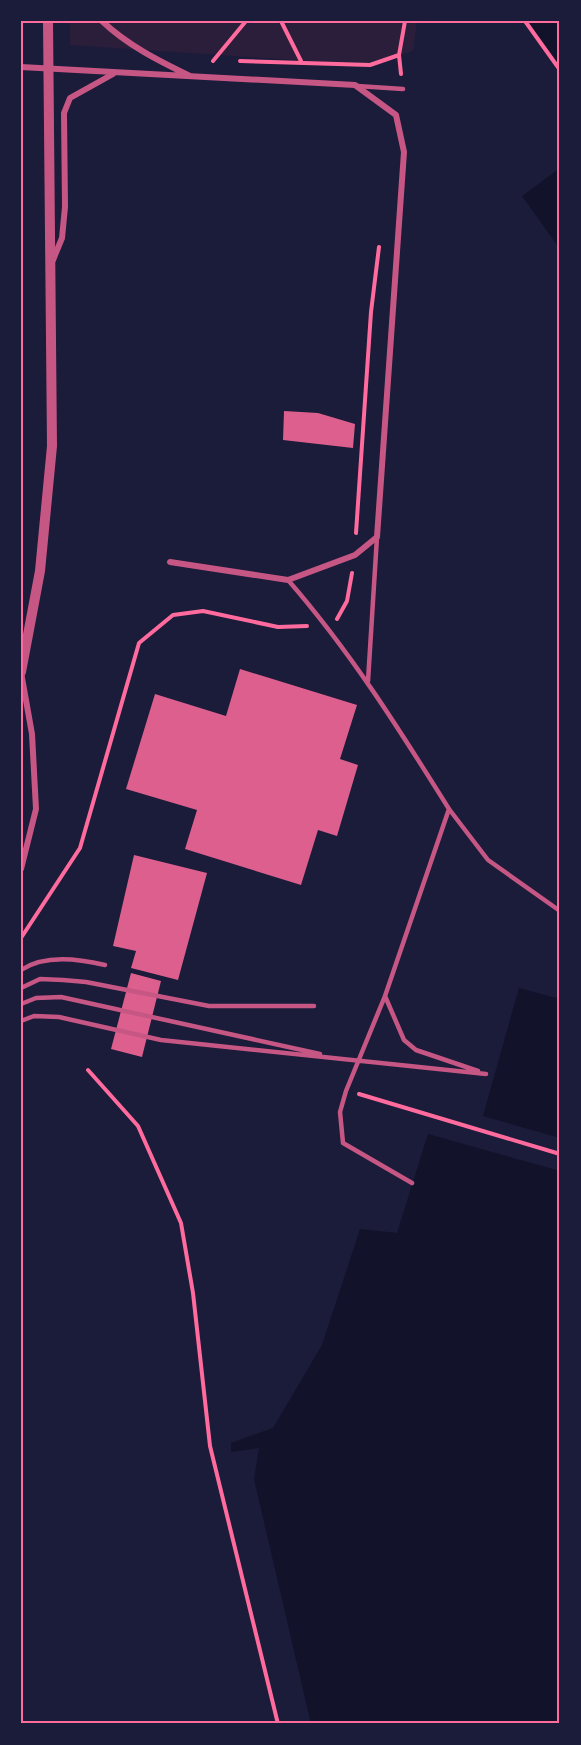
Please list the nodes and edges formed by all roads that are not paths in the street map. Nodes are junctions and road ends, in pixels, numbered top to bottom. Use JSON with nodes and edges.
{"nodes":[{"id":1,"x":48,"y":21,"type":"edge"},
{"id":2,"x":102,"y":21,"type":"edge"},
{"id":3,"x":21,"y":67,"type":"edge"},
{"id":4,"x":47,"y":69,"type":"junction"},
{"id":5,"x":115,"y":73,"type":"junction"},
{"id":6,"x":194,"y":77,"type":"junction"},
{"id":7,"x":355,"y":85,"type":"junction"},
{"id":8,"x":403,"y":89,"type":"road end"},
{"id":9,"x":50,"y":269,"type":"junction"},
{"id":10,"x":377,"y":537,"type":"junction"},
{"id":11,"x":170,"y":562,"type":"dead end"},
{"id":12,"x":288,"y":580,"type":"junction"},
{"id":13,"x":21,"y":672,"type":"edge"},
{"id":14,"x":368,"y":681,"type":"junction"},
{"id":15,"x":449,"y":809,"type":"junction"},
{"id":16,"x":21,"y":869,"type":"edge"},
{"id":17,"x":560,"y":911,"type":"edge"},
{"id":18,"x":105,"y":965,"type":"dead end"},
{"id":19,"x":21,"y":970,"type":"edge"},
{"id":20,"x":21,"y":988,"type":"edge"},
{"id":21,"x":385,"y":996,"type":"junction"},
{"id":22,"x":21,"y":1004,"type":"edge"},
{"id":23,"x":314,"y":1006,"type":"dead end"},
{"id":24,"x":21,"y":1021,"type":"edge"},
{"id":25,"x":338,"y":1058,"type":"junction"},
{"id":26,"x":357,"y":1060,"type":"junction"},
{"id":27,"x":412,"y":1183,"type":"dead end"}],
"edges":[{"from":1,"to":4,"type":"street"},
{"from":2,"to":6,"type":"street"},
{"from":3,"to":4,"type":"street"},
{"from":4,"to":5,"type":"street"},
{"from":4,"to":9,"type":"street"},
{"from":5,"to":6,"type":"street"},
{"from":5,"to":9,"type":"street"},
{"from":6,"to":7,"type":"street"},
{"from":7,"to":8,"type":"lane"},
{"from":7,"to":10,"type":"street"},
{"from":9,"to":13,"type":"street"},
{"from":10,"to":12,"type":"street"},
{"from":10,"to":14,"type":"lane"},
{"from":11,"to":12,"type":"street"},
{"from":12,"to":14,"type":"lane"},
{"from":13,"to":16,"type":"street"},
{"from":14,"to":15,"type":"lane"},
{"from":15,"to":17,"type":"lane"},
{"from":15,"to":21,"type":"lane"},
{"from":18,"to":19,"type":"lane"},
{"from":20,"to":23,"type":"lane"},
{"from":21,"to":26,"type":"lane"},
{"from":21,"to":26,"type":"lane"},
{"from":22,"to":25,"type":"lane"},
{"from":24,"to":25,"type":"lane"},
{"from":25,"to":26,"type":"lane"},
{"from":26,"to":27,"type":"lane"}]}
